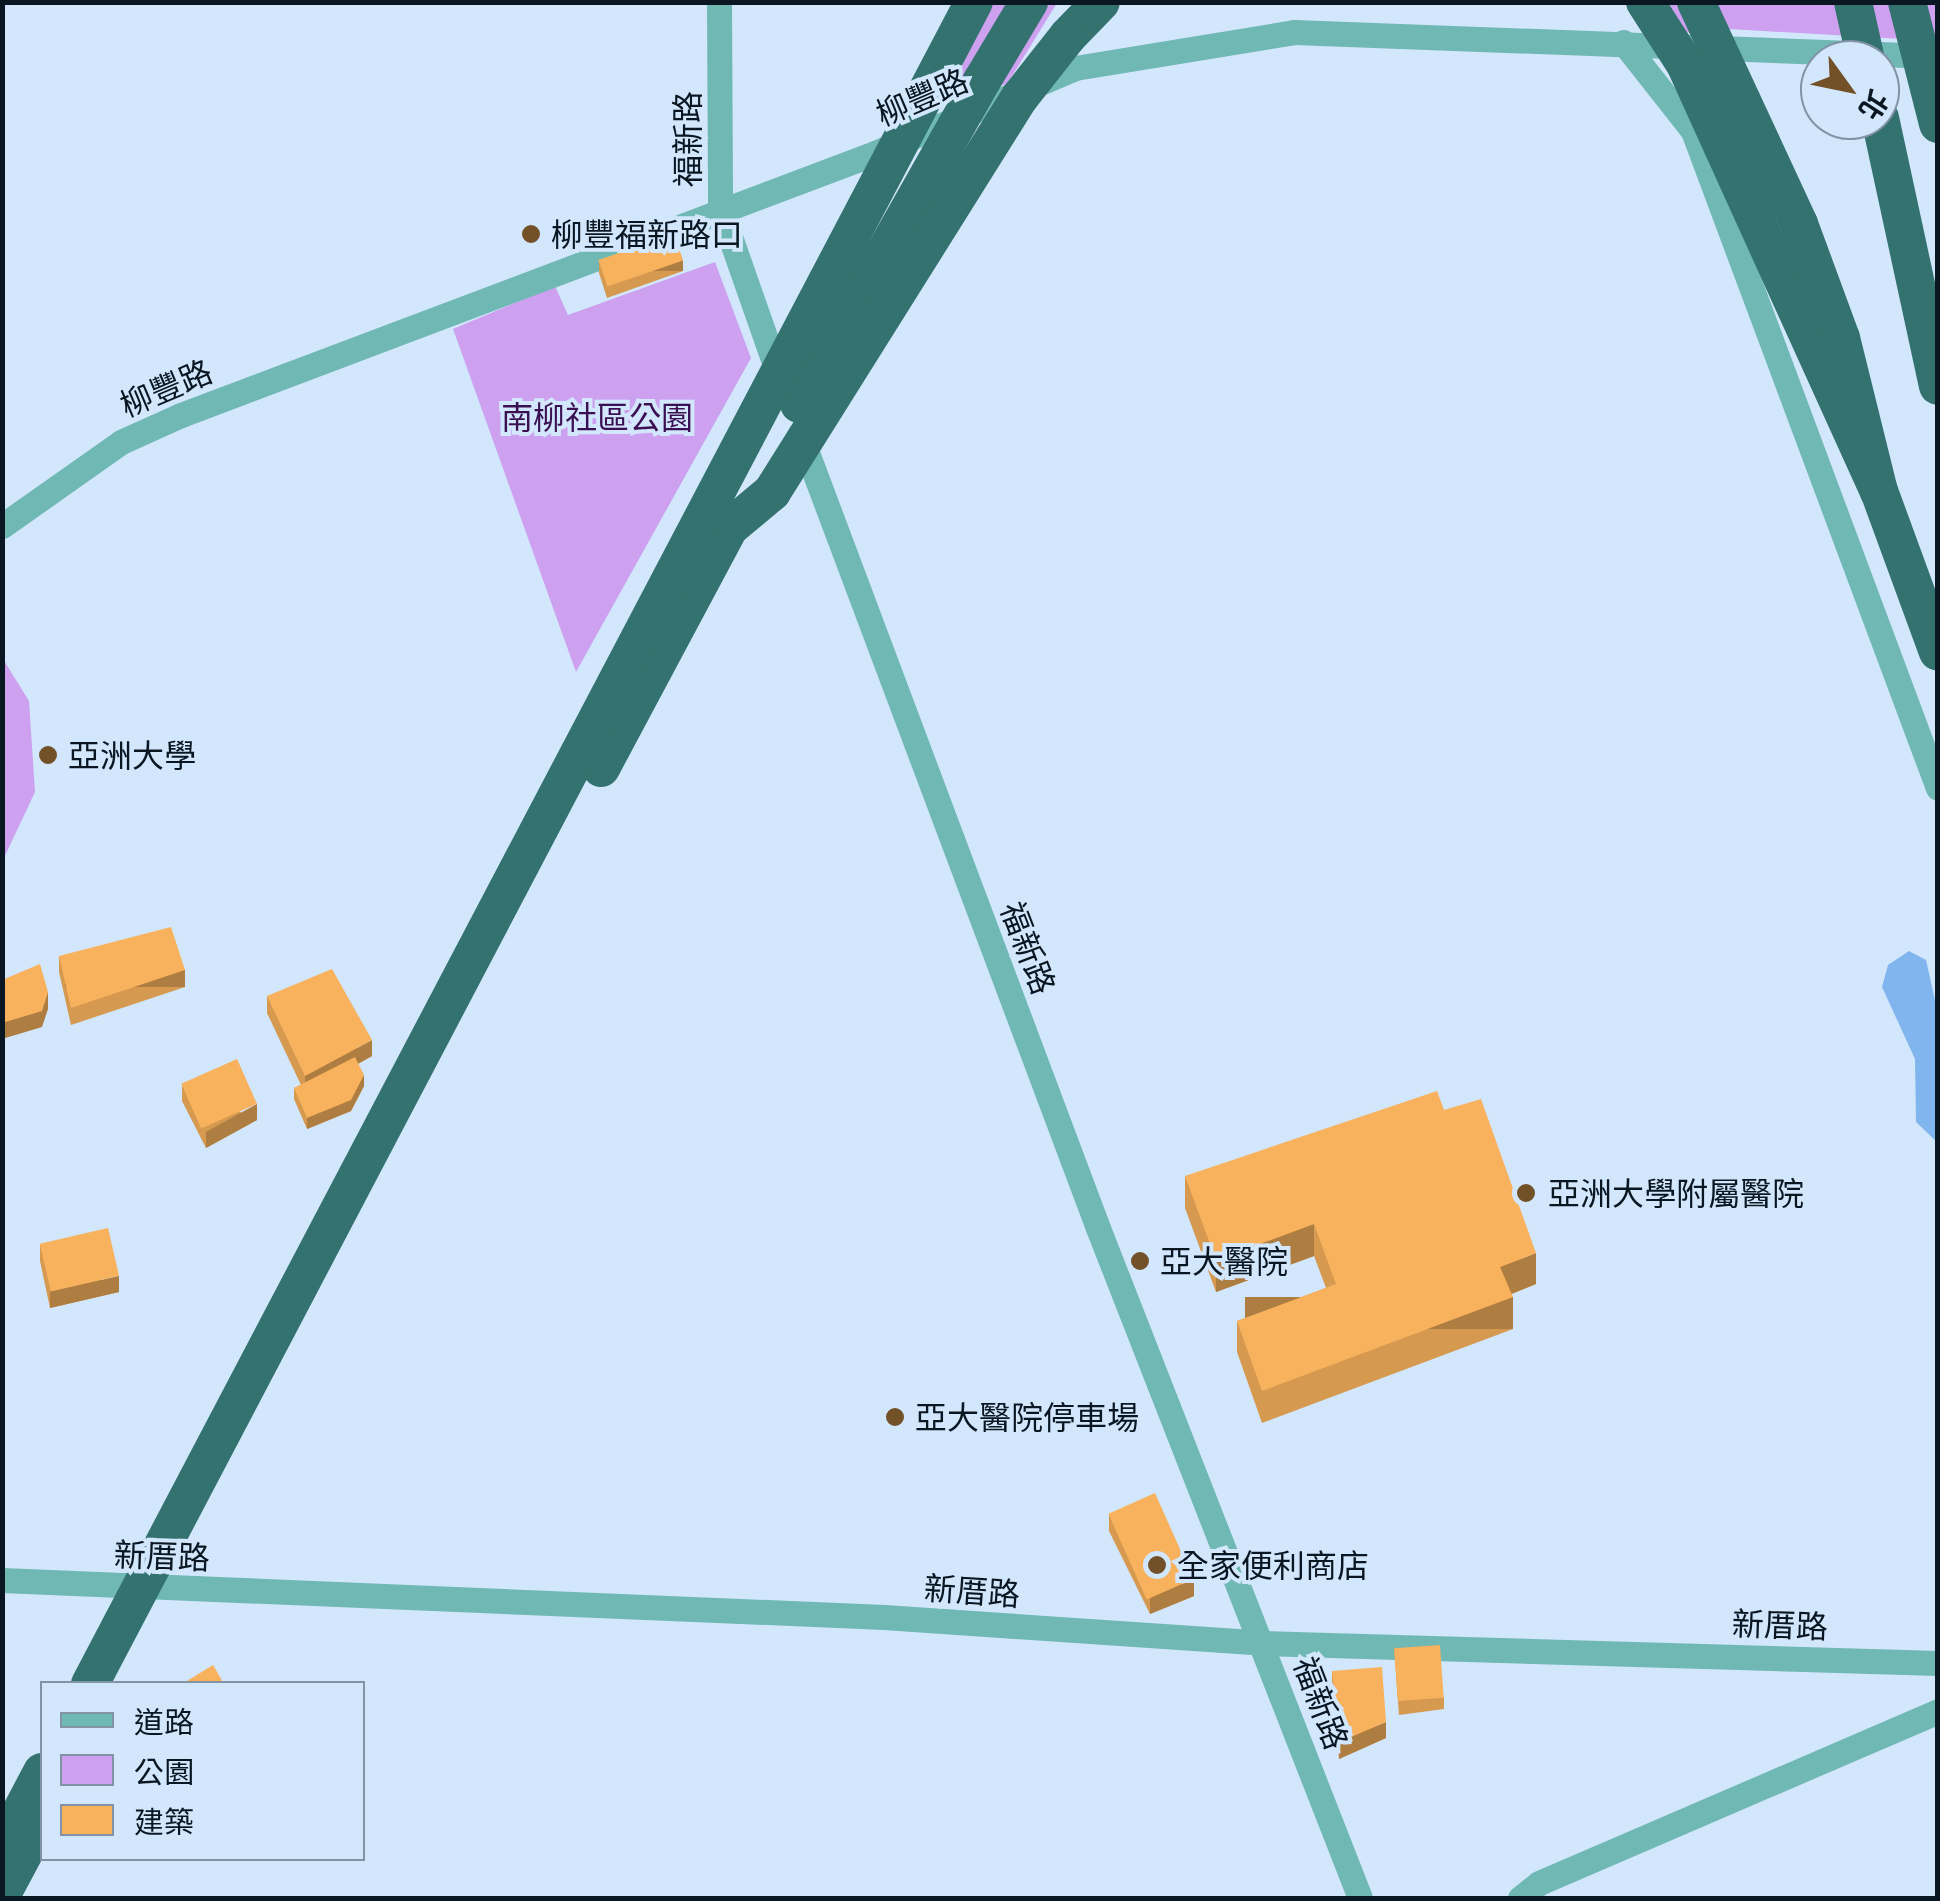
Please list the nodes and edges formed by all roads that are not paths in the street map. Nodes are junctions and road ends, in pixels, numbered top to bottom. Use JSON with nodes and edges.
{"nodes":[{"id":1,"x":719,"y":2,"type":"edge"},
{"id":2,"x":953,"y":2,"type":"edge"},
{"id":3,"x":974,"y":2,"type":"edge"},
{"id":4,"x":1028,"y":2,"type":"edge"},
{"id":5,"x":1101,"y":2,"type":"edge"},
{"id":6,"x":1645,"y":2,"type":"edge"},
{"id":7,"x":1696,"y":2,"type":"edge"},
{"id":8,"x":1853,"y":2,"type":"edge"},
{"id":9,"x":1906,"y":2,"type":"edge"},
{"id":10,"x":1862,"y":40,"type":"edge"},
{"id":11,"x":1623,"y":42,"type":"junction"},
{"id":12,"x":1938,"y":56,"type":"edge"},
{"id":13,"x":1938,"y":124,"type":"edge"},
{"id":14,"x":1885,"y":140,"type":"edge"},
{"id":15,"x":884,"y":149,"type":"junction"},
{"id":16,"x":720,"y":208,"type":"junction"},
{"id":17,"x":1938,"y":386,"type":"edge"},
{"id":18,"x":1879,"y":491,"type":"junction"},
{"id":19,"x":2,"y":526,"type":"edge"},
{"id":20,"x":729,"y":528,"type":"junction"},
{"id":21,"x":1938,"y":652,"type":"edge"},
{"id":22,"x":1938,"y":788,"type":"edge"},
{"id":23,"x":2,"y":1580,"type":"edge"},
{"id":24,"x":1263,"y":1643,"type":"junction"},
{"id":25,"x":1938,"y":1663,"type":"edge"},
{"id":26,"x":92,"y":1681,"type":"edge"},
{"id":27,"x":116,"y":1681,"type":"edge"},
{"id":28,"x":1938,"y":1711,"type":"edge"},
{"id":29,"x":40,"y":1776,"type":"edge"},
{"id":30,"x":40,"y":1823,"type":"edge"},
{"id":31,"x":2,"y":1847,"type":"edge"},
{"id":32,"x":2,"y":1894,"type":"edge"},
{"id":33,"x":1360,"y":1898,"type":"edge"},
{"id":34,"x":1520,"y":1898,"type":"edge"}],
"edges":[{"from":1,"to":16,"type":"street","name":"福新路"},
{"from":2,"to":15,"type":"street"},
{"from":3,"to":26,"type":"highway","bridge":true},
{"from":4,"to":20,"type":"highway","bridge":true},
{"from":5,"to":20,"type":"highway","bridge":true},
{"from":6,"to":18,"type":"highway","bridge":true},
{"from":7,"to":18,"type":"highway","bridge":true},
{"from":8,"to":10,"type":"highway","bridge":true},
{"from":9,"to":13,"type":"highway","bridge":true},
{"from":11,"to":12,"type":"street","name":"柳豐路"},
{"from":11,"to":15,"type":"street","name":"柳豐路"},
{"from":11,"to":22,"type":"street"},
{"from":14,"to":17,"type":"highway"},
{"from":15,"to":16,"type":"street","name":"柳豐路"},
{"from":16,"to":19,"type":"street","name":"柳豐路"},
{"from":16,"to":24,"type":"street","name":"福新路"},
{"from":18,"to":21,"type":"highway"},
{"from":20,"to":27,"type":"highway"},
{"from":23,"to":24,"type":"street","name":"新厝路"},
{"from":24,"to":25,"type":"street","name":"新厝路"},
{"from":24,"to":33,"type":"street","name":"福新路"},
{"from":28,"to":34,"type":"street"},
{"from":29,"to":31,"type":"highway"},
{"from":30,"to":32,"type":"highway"}]}
